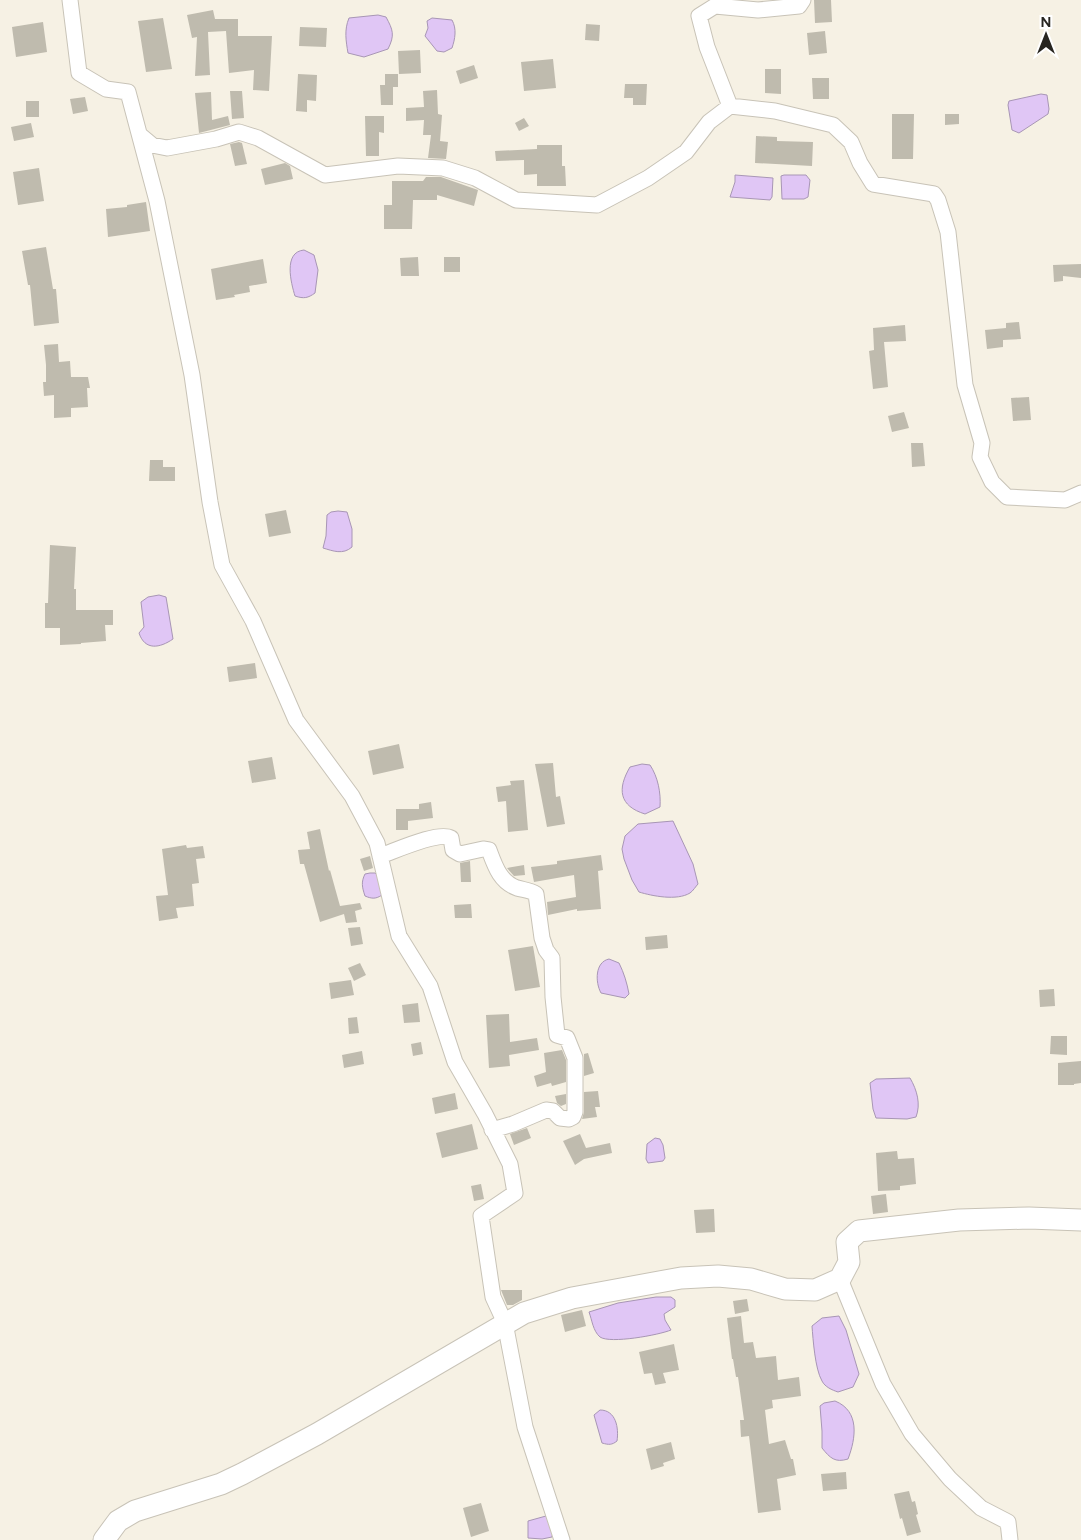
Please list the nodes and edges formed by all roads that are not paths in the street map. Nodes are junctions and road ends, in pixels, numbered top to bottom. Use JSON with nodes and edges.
{"nodes":[{"id":1,"x":70,"y":0,"type":"edge"},
{"id":2,"x":803,"y":0,"type":"edge"},
{"id":3,"x":730,"y":106,"type":"junction"},
{"id":4,"x":140,"y":135,"type":"junction"},
{"id":5,"x":1081,"y":493,"type":"edge"},
{"id":6,"x":380,"y":856,"type":"junction"},
{"id":7,"x":492,"y":1130,"type":"junction"},
{"id":8,"x":1081,"y":1220,"type":"edge"},
{"id":9,"x":840,"y":1279,"type":"junction"},
{"id":10,"x":505,"y":1323,"type":"junction"},
{"id":11,"x":104,"y":1540,"type":"edge"},
{"id":12,"x":562,"y":1540,"type":"edge"},
{"id":13,"x":1010,"y":1540,"type":"edge"}],
"edges":[{"from":1,"to":4,"type":"street"},
{"from":2,"to":3,"type":"street"},
{"from":3,"to":4,"type":"street"},
{"from":3,"to":5,"type":"street"},
{"from":4,"to":6,"type":"street"},
{"from":6,"to":7,"type":"street"},
{"from":6,"to":7,"type":"street"},
{"from":7,"to":10,"type":"street"},
{"from":8,"to":9,"type":"street"},
{"from":9,"to":10,"type":"street"},
{"from":9,"to":13,"type":"street"},
{"from":10,"to":11,"type":"street"},
{"from":10,"to":12,"type":"street"}]}
